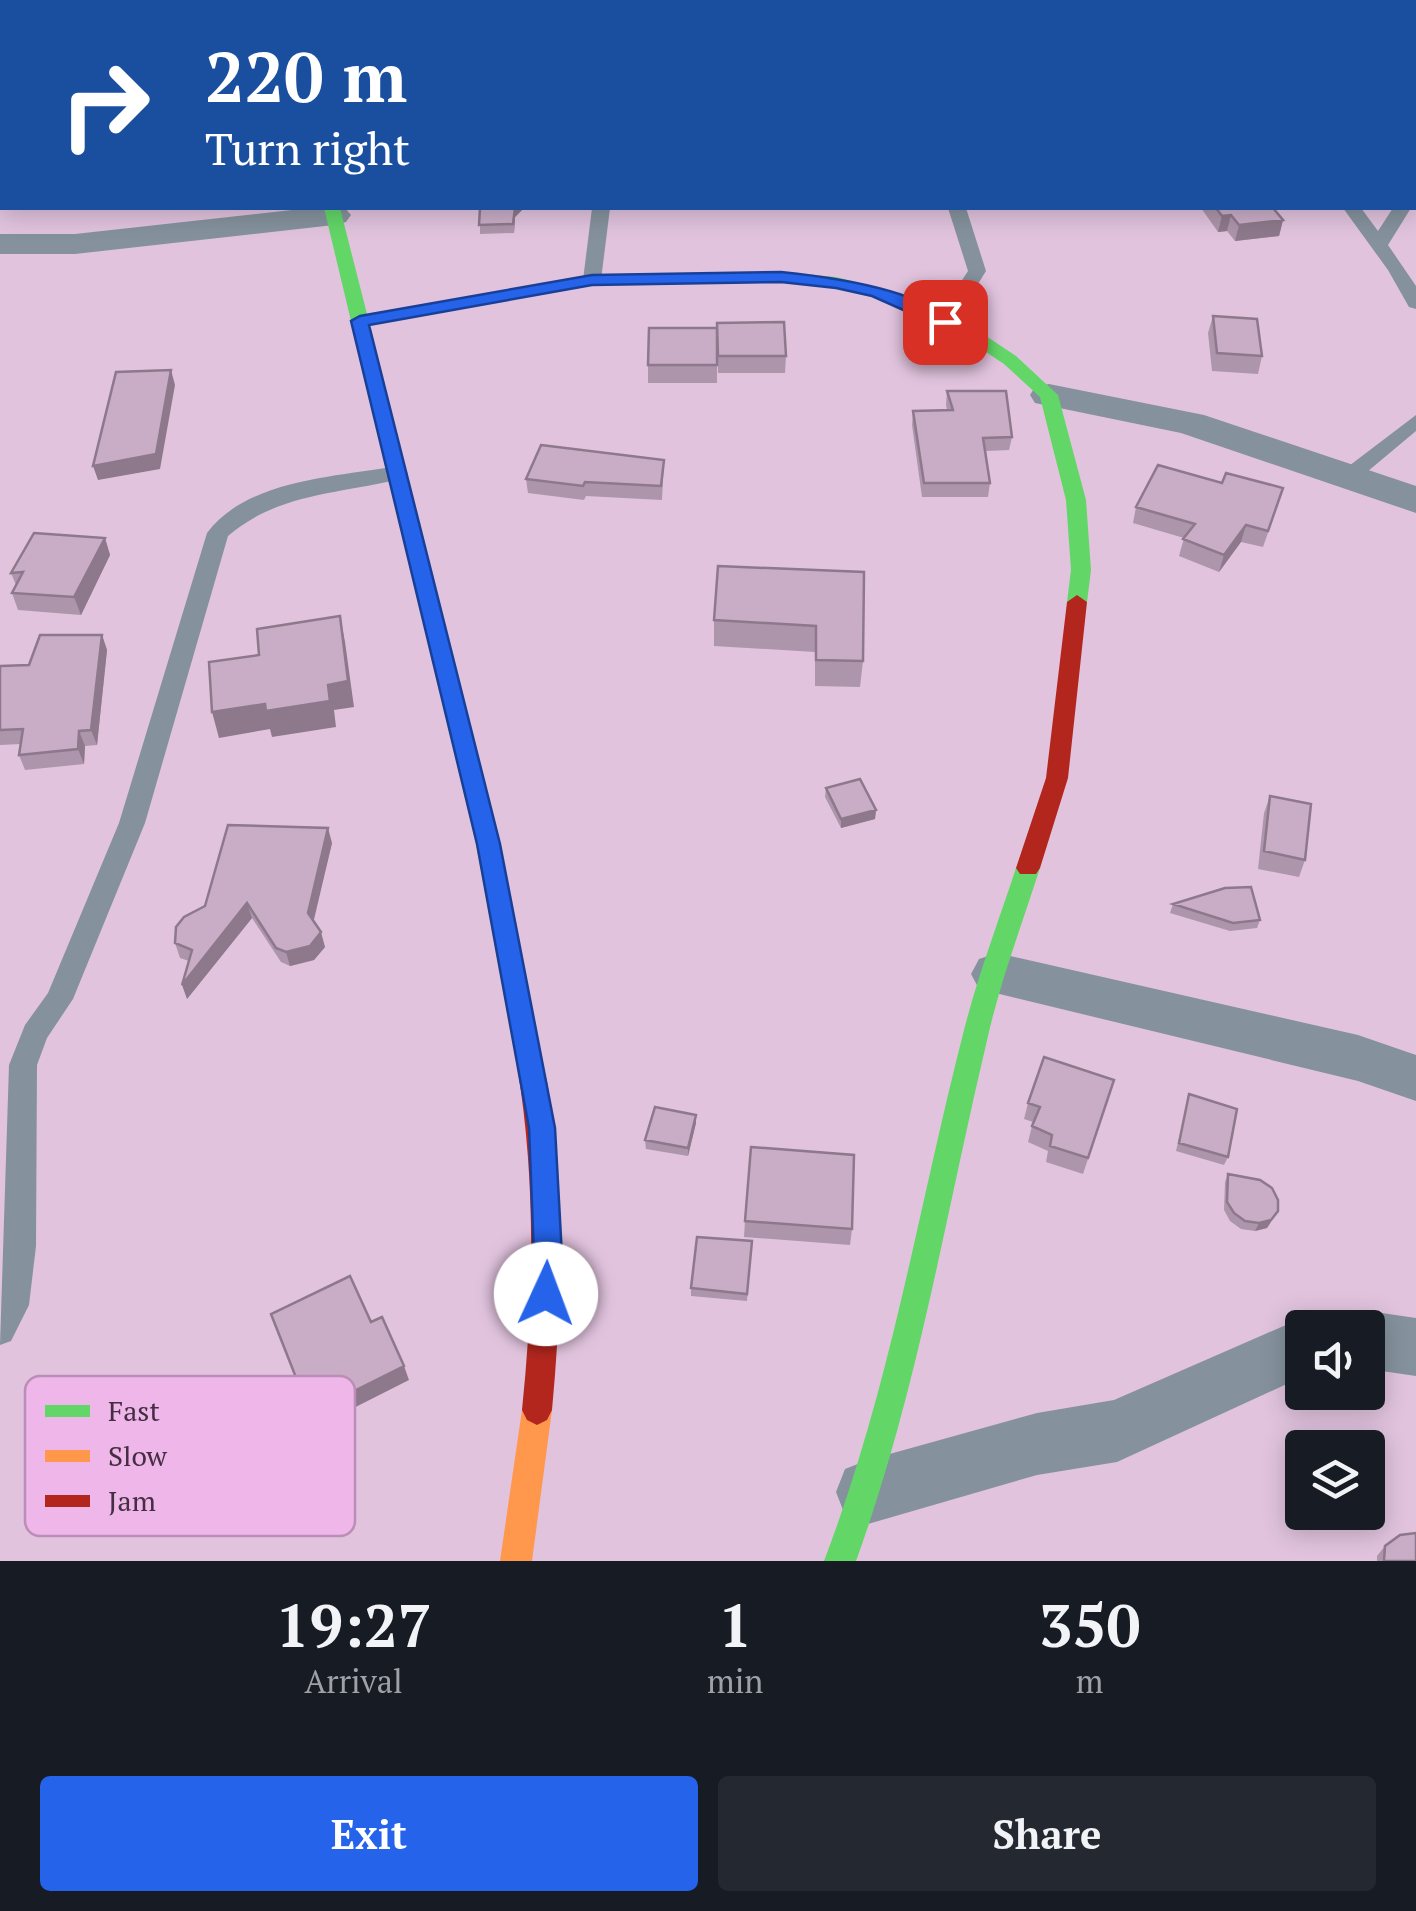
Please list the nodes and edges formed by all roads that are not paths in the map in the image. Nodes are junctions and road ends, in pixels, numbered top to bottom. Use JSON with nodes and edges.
{"nodes":[{"id":1,"x":601,"y":210,"type":"edge"},
{"id":2,"x":958,"y":210,"type":"edge"},
{"id":3,"x":1354,"y":210,"type":"edge"},
{"id":4,"x":1401,"y":210,"type":"edge"},
{"id":5,"x":333,"y":211,"type":"edge"},
{"id":6,"x":0,"y":244,"type":"edge"},
{"id":7,"x":1380,"y":245,"type":"junction"},
{"id":8,"x":592,"y":280,"type":"junction"},
{"id":9,"x":1416,"y":303,"type":"edge"},
{"id":10,"x":360,"y":321,"type":"junction"},
{"id":11,"x":945,"y":322,"type":"junction"},
{"id":12,"x":1049,"y":396,"type":"junction"},
{"id":13,"x":1416,"y":421,"type":"edge"},
{"id":14,"x":397,"y":473,"type":"junction"},
{"id":15,"x":1348,"y":478,"type":"junction"},
{"id":16,"x":1416,"y":500,"type":"edge"},
{"id":17,"x":997,"y":974,"type":"junction"},
{"id":18,"x":1416,"y":1078,"type":"edge"},
{"id":19,"x":0,"y":1330,"type":"edge"},
{"id":20,"x":1385,"y":1342,"type":"edge"},
{"id":21,"x":1416,"y":1347,"type":"edge"},
{"id":22,"x":1285,"y":1355,"type":"edge"},
{"id":23,"x":868,"y":1492,"type":"junction"},
{"id":24,"x":516,"y":1561,"type":"edge"},
{"id":25,"x":840,"y":1561,"type":"edge"}],
"edges":[{"from":1,"to":8,"type":"lane"},
{"from":2,"to":11,"type":"lane"},
{"from":3,"to":7,"type":"lane"},
{"from":4,"to":7,"type":"lane"},
{"from":5,"to":6,"type":"street"},
{"from":5,"to":10,"type":"street"},
{"from":7,"to":9,"type":"lane"},
{"from":8,"to":10,"type":"street"},
{"from":8,"to":11,"type":"street"},
{"from":10,"to":14,"type":"street"},
{"from":11,"to":12,"type":"street"},
{"from":12,"to":15,"type":"street"},
{"from":12,"to":17,"type":"street"},
{"from":13,"to":15,"type":"lane"},
{"from":14,"to":19,"type":"lane"},
{"from":14,"to":24,"type":"street"},
{"from":15,"to":16,"type":"street"},
{"from":17,"to":18,"type":"street"},
{"from":17,"to":23,"type":"street"},
{"from":20,"to":21,"type":"street"},
{"from":22,"to":23,"type":"street"},
{"from":23,"to":25,"type":"street"}]}
